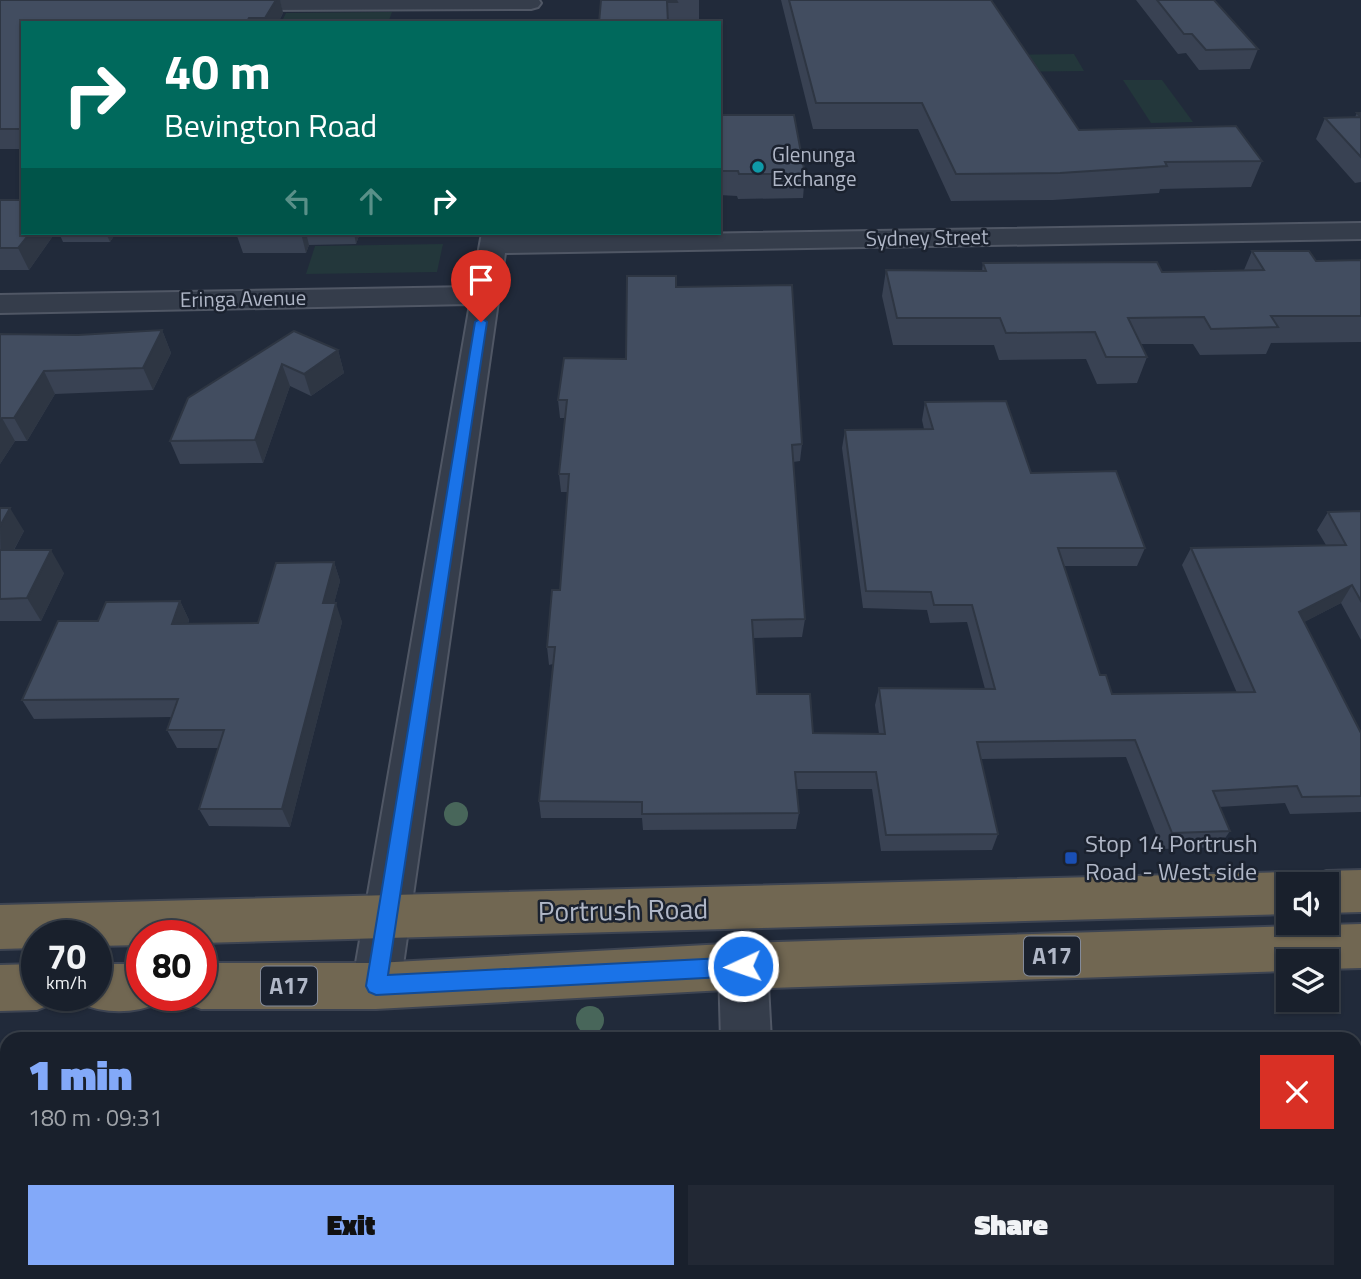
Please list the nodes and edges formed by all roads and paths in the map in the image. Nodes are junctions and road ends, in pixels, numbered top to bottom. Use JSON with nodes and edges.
{"nodes":[{"id":1,"x":310,"y":1,"type":"edge"},
{"id":2,"x":215,"y":4,"type":"edge"},
{"id":3,"x":530,"y":9,"type":"edge"},
{"id":4,"x":1361,"y":231,"type":"edge"},
{"id":5,"x":494,"y":239,"type":"edge"},
{"id":6,"x":485,"y":295,"type":"junction"},
{"id":7,"x":0,"y":303,"type":"edge"},
{"id":8,"x":1361,"y":891,"type":"edge"},
{"id":9,"x":1339,"y":892,"type":"edge"},
{"id":10,"x":1276,"y":893,"type":"edge"},
{"id":11,"x":388,"y":916,"type":"junction"},
{"id":12,"x":0,"y":927,"type":"edge"},
{"id":13,"x":1361,"y":946,"type":"edge"},
{"id":14,"x":743,"y":966,"type":"junction"},
{"id":15,"x":217,"y":986,"type":"edge"},
{"id":16,"x":376,"y":986,"type":"junction"},
{"id":17,"x":21,"y":987,"type":"edge"},
{"id":18,"x":0,"y":988,"type":"edge"},
{"id":19,"x":746,"y":1032,"type":"edge"}],
"edges":[{"from":1,"to":2,"type":"street"},
{"from":1,"to":3,"type":"street"},
{"from":4,"to":5,"type":"street","name":"Sydney Street"},
{"from":5,"to":6,"type":"street"},
{"from":6,"to":7,"type":"street","name":"Eringa Avenue"},
{"from":6,"to":11,"type":"street"},
{"from":8,"to":9,"type":"highway"},
{"from":10,"to":11,"type":"highway","name":"Portrush Road"},
{"from":11,"to":12,"type":"highway","name":"Portrush Road"},
{"from":11,"to":16,"type":"street"},
{"from":13,"to":14,"type":"highway","number":"A17"},
{"from":14,"to":16,"type":"highway","number":"A17"},
{"from":14,"to":19,"type":"street"},
{"from":15,"to":16,"type":"highway","number":"A17"},
{"from":17,"to":18,"type":"highway"}]}
